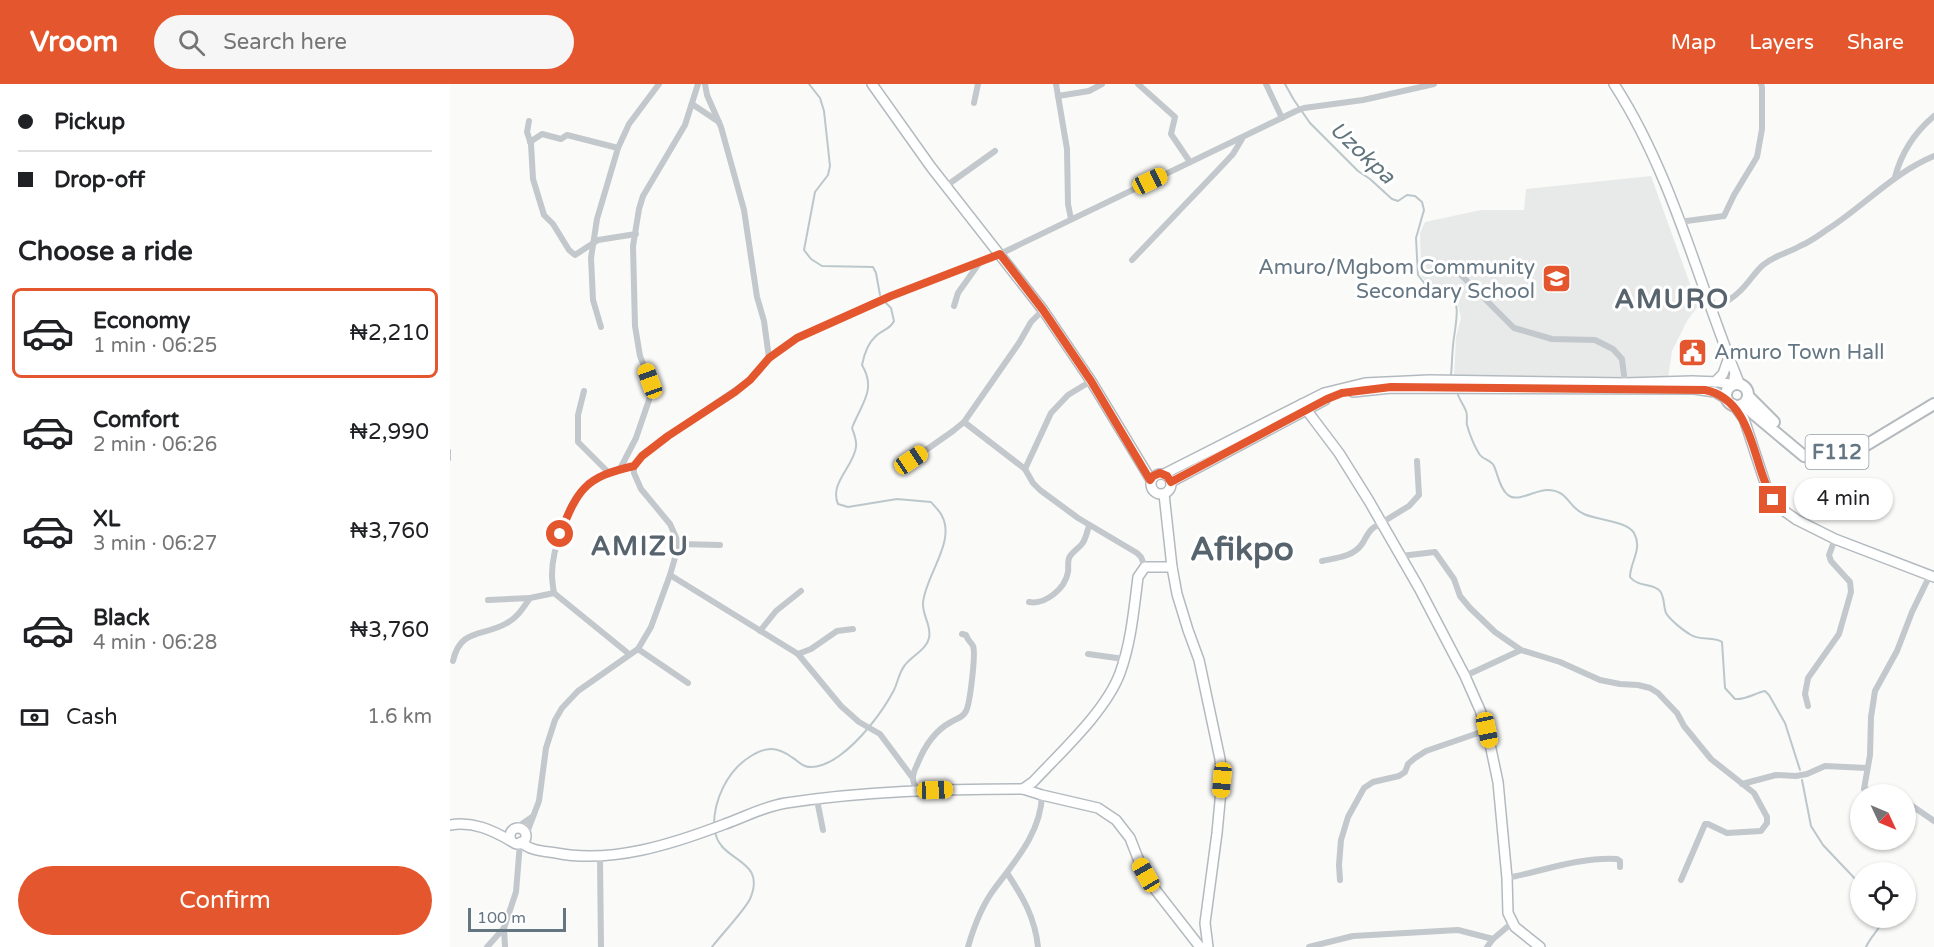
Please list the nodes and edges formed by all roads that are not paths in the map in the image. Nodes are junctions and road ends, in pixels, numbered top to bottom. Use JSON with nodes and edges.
{"nodes":[{"id":1,"x":659,"y":84,"type":"edge"},
{"id":2,"x":698,"y":84,"type":"edge"},
{"id":3,"x":705,"y":84,"type":"edge"},
{"id":4,"x":872,"y":84,"type":"edge"},
{"id":5,"x":978,"y":84,"type":"edge"},
{"id":6,"x":1056,"y":84,"type":"edge"},
{"id":7,"x":1102,"y":84,"type":"edge"},
{"id":8,"x":1138,"y":84,"type":"edge"},
{"id":9,"x":1266,"y":84,"type":"edge"},
{"id":10,"x":1434,"y":84,"type":"edge"},
{"id":11,"x":1614,"y":84,"type":"edge"},
{"id":12,"x":1761,"y":84,"type":"edge"},
{"id":13,"x":1058,"y":96,"type":"junction"},
{"id":14,"x":974,"y":103,"type":"dead end"},
{"id":15,"x":692,"y":104,"type":"junction"},
{"id":16,"x":1934,"y":116,"type":"edge"},
{"id":17,"x":1282,"y":117,"type":"junction"},
{"id":18,"x":529,"y":121,"type":"dead end"},
{"id":19,"x":720,"y":122,"type":"junction"},
{"id":20,"x":1242,"y":138,"type":"junction"},
{"id":21,"x":530,"y":142,"type":"junction"},
{"id":22,"x":618,"y":148,"type":"junction"},
{"id":23,"x":995,"y":151,"type":"dead end"},
{"id":24,"x":1934,"y":156,"type":"edge"},
{"id":25,"x":1190,"y":162,"type":"junction"},
{"id":26,"x":1895,"y":177,"type":"junction"},
{"id":27,"x":946,"y":186,"type":"junction"},
{"id":28,"x":1071,"y":219,"type":"junction"},
{"id":29,"x":1679,"y":222,"type":"junction"},
{"id":30,"x":636,"y":234,"type":"junction"},
{"id":31,"x":594,"y":244,"type":"junction"},
{"id":32,"x":1000,"y":254,"type":"junction"},
{"id":33,"x":1132,"y":260,"type":"dead end"},
{"id":34,"x":980,"y":262,"type":"junction"},
{"id":35,"x":1453,"y":267,"type":"dead end"},
{"id":36,"x":954,"y":306,"type":"dead end"},
{"id":37,"x":1043,"y":310,"type":"junction"},
{"id":38,"x":1712,"y":310,"type":"junction"},
{"id":39,"x":601,"y":327,"type":"dead end"},
{"id":40,"x":1729,"y":357,"type":"junction"},
{"id":41,"x":769,"y":358,"type":"junction"},
{"id":42,"x":1091,"y":381,"type":"junction"},
{"id":43,"x":1736,"y":381,"type":"junction"},
{"id":44,"x":1625,"y":382,"type":"junction"},
{"id":45,"x":1715,"y":382,"type":"junction"},
{"id":46,"x":584,"y":391,"type":"dead end"},
{"id":47,"x":1934,"y":398,"type":"edge"},
{"id":48,"x":1738,"y":401,"type":"junction"},
{"id":49,"x":1934,"y":404,"type":"edge"},
{"id":50,"x":1304,"y":407,"type":"junction"},
{"id":51,"x":1758,"y":417,"type":"junction"},
{"id":52,"x":964,"y":422,"type":"junction"},
{"id":53,"x":1748,"y":431,"type":"junction"},
{"id":54,"x":1417,"y":461,"type":"dead end"},
{"id":55,"x":634,"y":466,"type":"junction"},
{"id":56,"x":620,"y":469,"type":"junction"},
{"id":57,"x":899,"y":469,"type":"dead end"},
{"id":58,"x":1025,"y":469,"type":"junction"},
{"id":59,"x":608,"y":472,"type":"junction"},
{"id":60,"x":1164,"y":474,"type":"junction"},
{"id":61,"x":1150,"y":480,"type":"junction"},
{"id":62,"x":1171,"y":482,"type":"junction"},
{"id":63,"x":1164,"y":494,"type":"junction"},
{"id":64,"x":1382,"y":522,"type":"junction"},
{"id":65,"x":1089,"y":526,"type":"junction"},
{"id":66,"x":1835,"y":539,"type":"junction"},
{"id":67,"x":679,"y":544,"type":"junction"},
{"id":68,"x":720,"y":545,"type":"dead end"},
{"id":69,"x":1401,"y":556,"type":"junction"},
{"id":70,"x":1322,"y":561,"type":"dead end"},
{"id":71,"x":1145,"y":567,"type":"junction"},
{"id":72,"x":1172,"y":567,"type":"junction"},
{"id":73,"x":670,"y":575,"type":"junction"},
{"id":74,"x":1932,"y":576,"type":"edge"},
{"id":75,"x":801,"y":591,"type":"dead end"},
{"id":76,"x":554,"y":593,"type":"junction"},
{"id":77,"x":530,"y":598,"type":"junction"},
{"id":78,"x":488,"y":600,"type":"dead end"},
{"id":79,"x":1029,"y":602,"type":"dead end"},
{"id":80,"x":853,"y":629,"type":"dead end"},
{"id":81,"x":760,"y":631,"type":"junction"},
{"id":82,"x":962,"y":634,"type":"dead end"},
{"id":83,"x":638,"y":649,"type":"junction"},
{"id":84,"x":1521,"y":650,"type":"junction"},
{"id":85,"x":629,"y":654,"type":"junction"},
{"id":86,"x":798,"y":654,"type":"junction"},
{"id":87,"x":1088,"y":654,"type":"dead end"},
{"id":88,"x":1124,"y":659,"type":"junction"},
{"id":89,"x":453,"y":661,"type":"dead end"},
{"id":90,"x":1465,"y":676,"type":"junction"},
{"id":91,"x":688,"y":683,"type":"dead end"},
{"id":92,"x":1808,"y":706,"type":"dead end"},
{"id":93,"x":1487,"y":730,"type":"junction"},
{"id":94,"x":1867,"y":768,"type":"junction"},
{"id":95,"x":1040,"y":774,"type":"junction"},
{"id":96,"x":912,"y":777,"type":"junction"},
{"id":97,"x":1742,"y":784,"type":"junction"},
{"id":98,"x":1865,"y":784,"type":"edge"},
{"id":99,"x":1023,"y":789,"type":"junction"},
{"id":100,"x":918,"y":791,"type":"junction"},
{"id":101,"x":1042,"y":795,"type":"junction"},
{"id":102,"x":817,"y":800,"type":"junction"},
{"id":103,"x":1916,"y":809,"type":"edge"},
{"id":104,"x":532,"y":816,"type":"junction"},
{"id":105,"x":1934,"y":821,"type":"edge"},
{"id":106,"x":450,"y":825,"type":"edge"},
{"id":107,"x":514,"y":829,"type":"junction"},
{"id":108,"x":823,"y":830,"type":"dead end"},
{"id":109,"x":497,"y":833,"type":"junction"},
{"id":110,"x":519,"y":841,"type":"junction"},
{"id":111,"x":531,"y":848,"type":"junction"},
{"id":112,"x":520,"y":854,"type":"junction"},
{"id":113,"x":600,"y":857,"type":"junction"},
{"id":114,"x":1620,"y":867,"type":"dead end"},
{"id":115,"x":1007,"y":873,"type":"junction"},
{"id":116,"x":1507,"y":878,"type":"junction"},
{"id":117,"x":1340,"y":880,"type":"dead end"},
{"id":118,"x":1681,"y":880,"type":"dead end"},
{"id":119,"x":1512,"y":923,"type":"junction"},
{"id":120,"x":1206,"y":926,"type":"junction"},
{"id":121,"x":504,"y":928,"type":"junction"},
{"id":122,"x":1191,"y":936,"type":"junction"},
{"id":123,"x":1493,"y":939,"type":"junction"},
{"id":124,"x":487,"y":947,"type":"edge"},
{"id":125,"x":505,"y":947,"type":"edge"},
{"id":126,"x":602,"y":947,"type":"edge"},
{"id":127,"x":968,"y":947,"type":"edge"},
{"id":128,"x":1038,"y":947,"type":"edge"},
{"id":129,"x":1200,"y":947,"type":"edge"},
{"id":130,"x":1208,"y":947,"type":"edge"},
{"id":131,"x":1309,"y":947,"type":"edge"},
{"id":132,"x":1488,"y":947,"type":"edge"},
{"id":133,"x":1540,"y":947,"type":"edge"}],
"edges":[{"from":1,"to":22,"type":"street"},
{"from":2,"to":15,"type":"street"},
{"from":3,"to":19,"type":"street"},
{"from":4,"to":27,"type":"street"},
{"from":5,"to":14,"type":"street"},
{"from":6,"to":13,"type":"street"},
{"from":7,"to":13,"type":"street"},
{"from":8,"to":25,"type":"street"},
{"from":9,"to":17,"type":"street"},
{"from":10,"to":17,"type":"street"},
{"from":11,"to":29,"type":"street"},
{"from":12,"to":29,"type":"street"},
{"from":13,"to":28,"type":"street"},
{"from":15,"to":19,"type":"street"},
{"from":15,"to":30,"type":"street"},
{"from":16,"to":26,"type":"street"},
{"from":17,"to":20,"type":"street"},
{"from":18,"to":21,"type":"street"},
{"from":19,"to":41,"type":"street"},
{"from":20,"to":25,"type":"street"},
{"from":20,"to":33,"type":"street"},
{"from":21,"to":22,"type":"street"},
{"from":21,"to":31,"type":"street"},
{"from":22,"to":31,"type":"street"},
{"from":23,"to":27,"type":"street"},
{"from":24,"to":26,"type":"street"},
{"from":25,"to":28,"type":"street"},
{"from":26,"to":38,"type":"street"},
{"from":27,"to":32,"type":"street"},
{"from":28,"to":32,"type":"street"},
{"from":29,"to":38,"type":"street"},
{"from":30,"to":31,"type":"street"},
{"from":30,"to":56,"type":"street"},
{"from":31,"to":39,"type":"street"},
{"from":32,"to":34,"type":"street"},
{"from":32,"to":37,"type":"street"},
{"from":34,"to":36,"type":"street"},
{"from":34,"to":41,"type":"street"},
{"from":35,"to":44,"type":"street"},
{"from":37,"to":42,"type":"street"},
{"from":37,"to":52,"type":"street"},
{"from":38,"to":40,"type":"street"},
{"from":40,"to":43,"type":"street"},
{"from":40,"to":45,"type":"street"},
{"from":41,"to":55,"type":"street"},
{"from":42,"to":58,"type":"street"},
{"from":42,"to":61,"type":"street"},
{"from":43,"to":45,"type":"street"},
{"from":43,"to":48,"type":"main road"},
{"from":43,"to":48,"type":"main road"},
{"from":44,"to":45,"type":"street"},
{"from":44,"to":50,"type":"street"},
{"from":46,"to":59,"type":"street"},
{"from":47,"to":48,"type":"main road","number":"F112"},
{"from":48,"to":50,"type":"street"},
{"from":48,"to":51,"type":"main road","number":"F112"},
{"from":48,"to":53,"type":"street"},
{"from":49,"to":51,"type":"main road","number":"F112"},
{"from":50,"to":60,"type":"street"},
{"from":50,"to":62,"type":"street"},
{"from":50,"to":64,"type":"street"},
{"from":51,"to":53,"type":"street"},
{"from":52,"to":57,"type":"street"},
{"from":52,"to":58,"type":"street"},
{"from":53,"to":66,"type":"street"},
{"from":54,"to":64,"type":"street"},
{"from":55,"to":56,"type":"street"},
{"from":55,"to":67,"type":"street"},
{"from":56,"to":59,"type":"street"},
{"from":58,"to":65,"type":"street"},
{"from":59,"to":76,"type":"street"},
{"from":60,"to":61,"type":"street"},
{"from":60,"to":62,"type":"street"},
{"from":61,"to":63,"type":"street"},
{"from":62,"to":63,"type":"street"},
{"from":63,"to":72,"type":"street"},
{"from":64,"to":69,"type":"street"},
{"from":64,"to":70,"type":"street"},
{"from":65,"to":71,"type":"street"},
{"from":65,"to":79,"type":"street"},
{"from":66,"to":74,"type":"street"},
{"from":66,"to":92,"type":"street"},
{"from":67,"to":68,"type":"street"},
{"from":67,"to":73,"type":"street"},
{"from":69,"to":84,"type":"street"},
{"from":69,"to":90,"type":"street"},
{"from":71,"to":72,"type":"street"},
{"from":71,"to":88,"type":"street"},
{"from":72,"to":120,"type":"street"},
{"from":73,"to":81,"type":"street"},
{"from":73,"to":83,"type":"street"},
{"from":74,"to":94,"type":"street"},
{"from":75,"to":81,"type":"street"},
{"from":76,"to":77,"type":"street"},
{"from":76,"to":85,"type":"street"},
{"from":77,"to":78,"type":"street"},
{"from":77,"to":89,"type":"street"},
{"from":80,"to":86,"type":"street"},
{"from":81,"to":86,"type":"street"},
{"from":82,"to":96,"type":"street"},
{"from":83,"to":85,"type":"street"},
{"from":83,"to":91,"type":"street"},
{"from":84,"to":90,"type":"street"},
{"from":84,"to":97,"type":"street"},
{"from":85,"to":104,"type":"street"},
{"from":86,"to":96,"type":"street"},
{"from":87,"to":88,"type":"street"},
{"from":88,"to":95,"type":"street"},
{"from":90,"to":93,"type":"street"},
{"from":93,"to":116,"type":"street"},
{"from":93,"to":117,"type":"street"},
{"from":94,"to":97,"type":"street"},
{"from":94,"to":98,"type":"street"},
{"from":95,"to":99,"type":"street"},
{"from":95,"to":101,"type":"street"},
{"from":96,"to":100,"type":"street"},
{"from":97,"to":118,"type":"street"},
{"from":99,"to":100,"type":"street"},
{"from":99,"to":101,"type":"street"},
{"from":100,"to":102,"type":"street"},
{"from":101,"to":115,"type":"street"},
{"from":101,"to":122,"type":"street"},
{"from":102,"to":108,"type":"street"},
{"from":102,"to":113,"type":"street"},
{"from":103,"to":105,"type":"street"},
{"from":104,"to":107,"type":"street"},
{"from":104,"to":110,"type":"street"},
{"from":106,"to":109,"type":"street"},
{"from":107,"to":109,"type":"street"},
{"from":107,"to":110,"type":"street"},
{"from":107,"to":110,"type":"street"},
{"from":109,"to":110,"type":"street"},
{"from":110,"to":111,"type":"street"},
{"from":110,"to":112,"type":"street"},
{"from":111,"to":112,"type":"street"},
{"from":111,"to":113,"type":"street"},
{"from":112,"to":121,"type":"street"},
{"from":113,"to":126,"type":"street"},
{"from":114,"to":116,"type":"street"},
{"from":115,"to":127,"type":"street"},
{"from":115,"to":128,"type":"street"},
{"from":116,"to":119,"type":"street"},
{"from":119,"to":123,"type":"street"},
{"from":119,"to":133,"type":"street"},
{"from":120,"to":122,"type":"street"},
{"from":120,"to":130,"type":"street"},
{"from":121,"to":124,"type":"street"},
{"from":121,"to":125,"type":"street"},
{"from":122,"to":129,"type":"street"},
{"from":123,"to":131,"type":"street"},
{"from":123,"to":132,"type":"street"}]}
